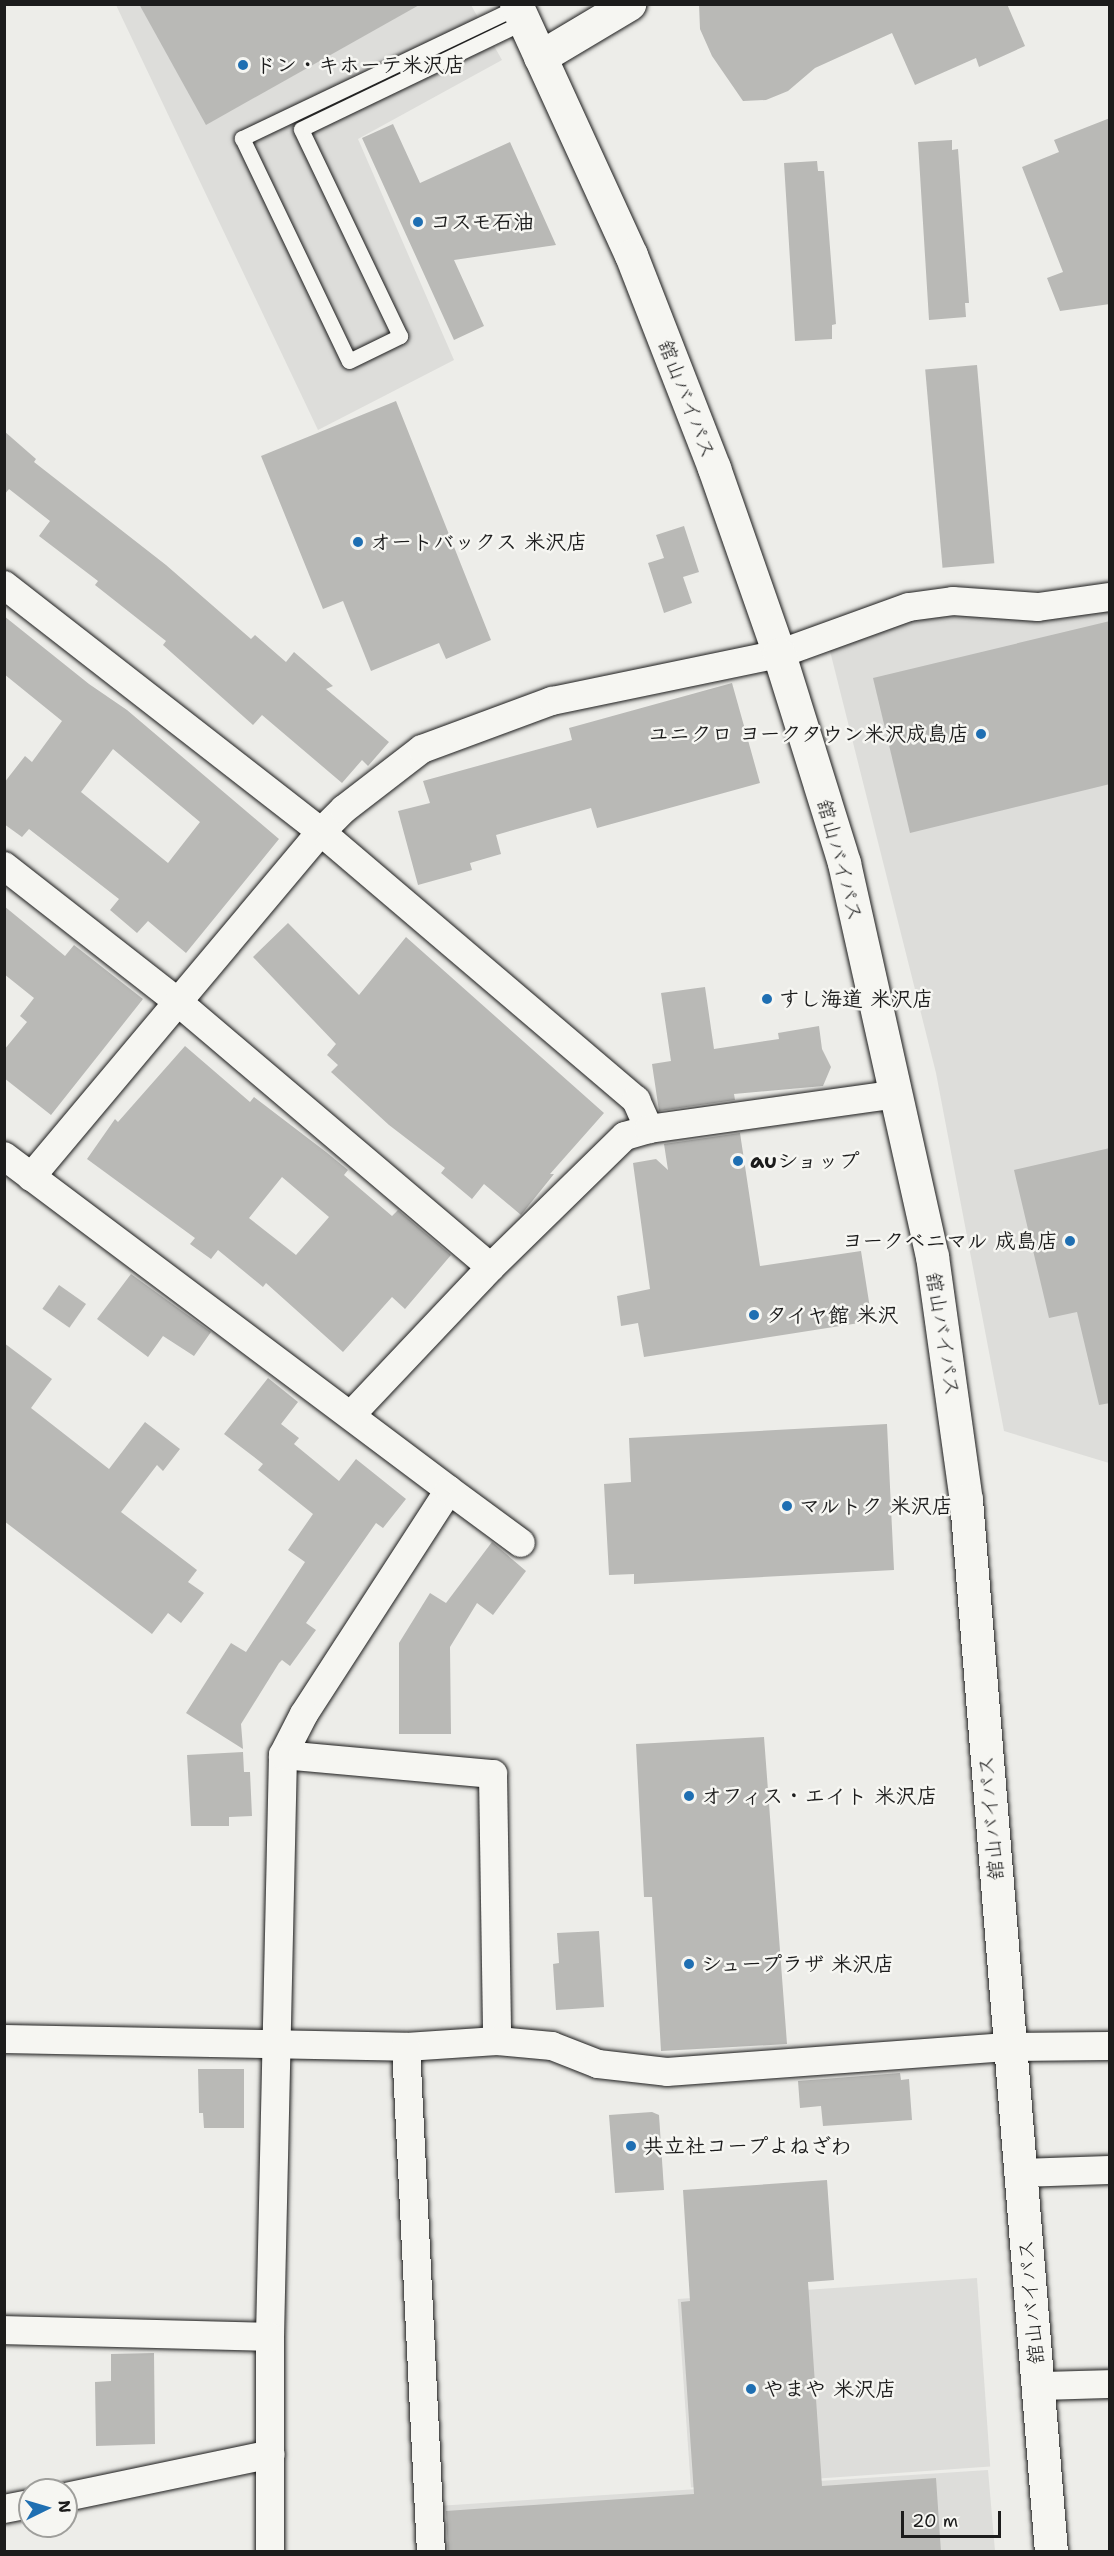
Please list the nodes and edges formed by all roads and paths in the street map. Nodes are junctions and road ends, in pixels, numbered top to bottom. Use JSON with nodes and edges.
{"nodes":[{"id":1,"x":630,"y":4,"type":"edge"},
{"id":2,"x":519,"y":11,"type":"edge"},
{"id":3,"x":540,"y":57,"type":"junction"},
{"id":4,"x":4,"y":585,"type":"edge"},
{"id":5,"x":1110,"y":597,"type":"edge"},
{"id":6,"x":779,"y":654,"type":"junction"},
{"id":7,"x":321,"y":832,"type":"junction"},
{"id":8,"x":4,"y":867,"type":"edge"},
{"id":9,"x":178,"y":1002,"type":"junction"},
{"id":10,"x":897,"y":1094,"type":"junction"},
{"id":11,"x":649,"y":1129,"type":"junction"},
{"id":12,"x":4,"y":1156,"type":"edge"},
{"id":13,"x":32,"y":1176,"type":"junction"},
{"id":14,"x":491,"y":1267,"type":"junction"},
{"id":15,"x":351,"y":1414,"type":"junction"},
{"id":16,"x":449,"y":1490,"type":"junction"},
{"id":17,"x":521,"y":1543,"type":"dead end"},
{"id":18,"x":283,"y":1755,"type":"junction"},
{"id":19,"x":4,"y":2039,"type":"edge"},
{"id":20,"x":497,"y":2041,"type":"junction"},
{"id":21,"x":279,"y":2044,"type":"junction"},
{"id":22,"x":1110,"y":2046,"type":"edge"},
{"id":23,"x":406,"y":2047,"type":"junction"},
{"id":24,"x":1010,"y":2047,"type":"junction"},
{"id":25,"x":1110,"y":2170,"type":"edge"},
{"id":26,"x":1020,"y":2173,"type":"junction"},
{"id":27,"x":4,"y":2330,"type":"edge"},
{"id":28,"x":270,"y":2337,"type":"junction"},
{"id":29,"x":1110,"y":2384,"type":"edge"},
{"id":30,"x":1039,"y":2386,"type":"junction"},
{"id":31,"x":271,"y":2454,"type":"junction"},
{"id":32,"x":78,"y":2494,"type":"edge"},
{"id":33,"x":270,"y":2552,"type":"edge"},
{"id":34,"x":430,"y":2552,"type":"edge"},
{"id":35,"x":1051,"y":2552,"type":"edge"}],
"edges":[{"from":1,"to":3,"type":"main road"},
{"from":2,"to":2,"type":"lane"},
{"from":2,"to":3,"type":"main road","name":"舘山バイパス"},
{"from":3,"to":6,"type":"main road","name":"舘山バイパス"},
{"from":4,"to":7,"type":"street"},
{"from":5,"to":6,"type":"street"},
{"from":6,"to":7,"type":"street"},
{"from":6,"to":10,"type":"main road","name":"舘山バイパス"},
{"from":7,"to":9,"type":"street"},
{"from":7,"to":11,"type":"street"},
{"from":8,"to":9,"type":"street"},
{"from":9,"to":13,"type":"street"},
{"from":9,"to":14,"type":"street"},
{"from":10,"to":11,"type":"street"},
{"from":10,"to":24,"type":"main road","name":"舘山バイパス"},
{"from":11,"to":14,"type":"street"},
{"from":12,"to":13,"type":"street"},
{"from":13,"to":15,"type":"street"},
{"from":14,"to":15,"type":"street"},
{"from":15,"to":16,"type":"street"},
{"from":16,"to":17,"type":"street"},
{"from":16,"to":18,"type":"street"},
{"from":18,"to":20,"type":"street"},
{"from":18,"to":21,"type":"street"},
{"from":19,"to":21,"type":"street"},
{"from":20,"to":23,"type":"street"},
{"from":20,"to":24,"type":"street"},
{"from":21,"to":23,"type":"street"},
{"from":21,"to":28,"type":"street"},
{"from":22,"to":24,"type":"street"},
{"from":23,"to":34,"type":"street"},
{"from":24,"to":26,"type":"main road","name":"舘山バイパス"},
{"from":25,"to":26,"type":"street"},
{"from":26,"to":30,"type":"main road","name":"舘山バイパス"},
{"from":27,"to":28,"type":"street"},
{"from":28,"to":31,"type":"street"},
{"from":29,"to":30,"type":"street"},
{"from":30,"to":35,"type":"main road","name":"舘山バイパス"},
{"from":31,"to":32,"type":"street"},
{"from":31,"to":33,"type":"street"}]}
